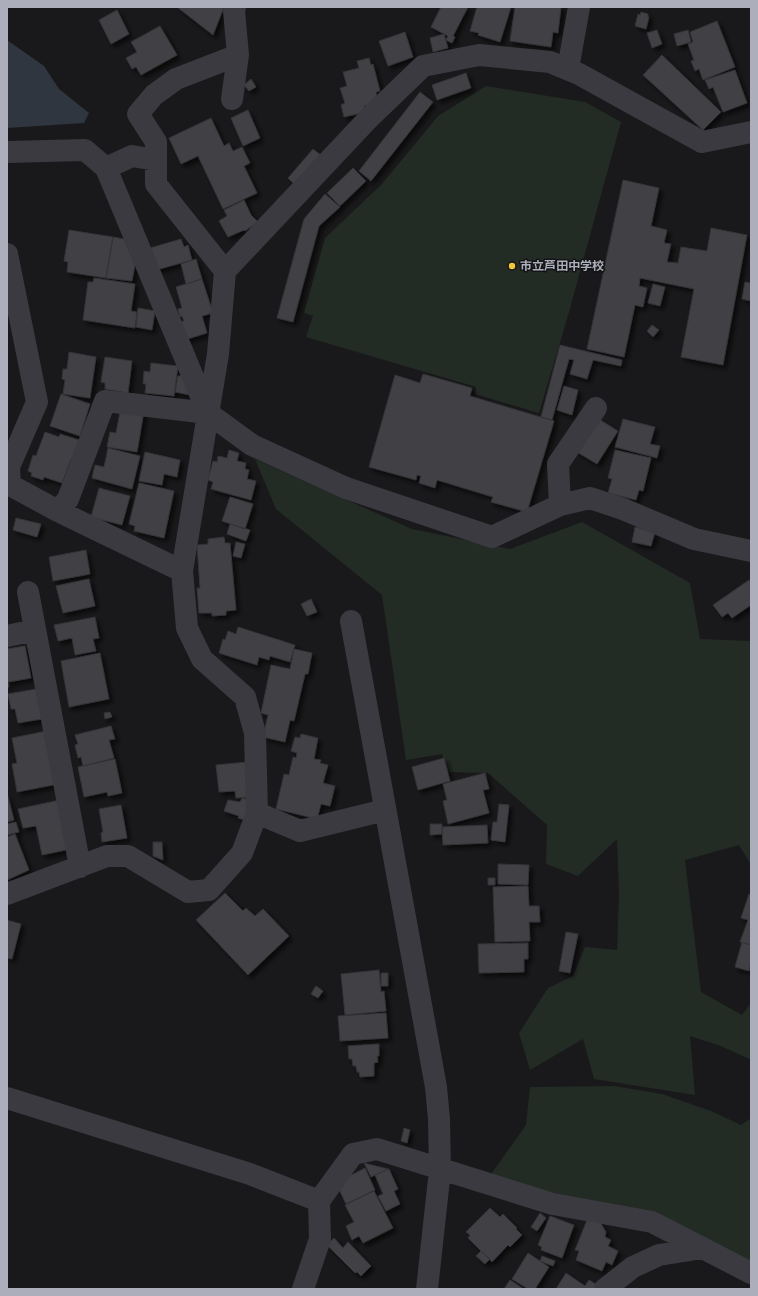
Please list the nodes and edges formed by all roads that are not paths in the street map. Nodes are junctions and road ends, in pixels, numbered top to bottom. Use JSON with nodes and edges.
{"nodes":[{"id":1,"x":235,"y":7,"type":"edge"},
{"id":2,"x":579,"y":7,"type":"edge"},
{"id":3,"x":238,"y":55,"type":"junction"},
{"id":4,"x":568,"y":69,"type":"junction"},
{"id":5,"x":232,"y":98,"type":"dead end"},
{"id":6,"x":751,"y":132,"type":"edge"},
{"id":7,"x":7,"y":152,"type":"edge"},
{"id":8,"x":156,"y":160,"type":"junction"},
{"id":9,"x":106,"y":168,"type":"junction"},
{"id":10,"x":7,"y":254,"type":"edge"},
{"id":11,"x":225,"y":271,"type":"junction"},
{"id":12,"x":596,"y":408,"type":"dead end"},
{"id":13,"x":208,"y":413,"type":"junction"},
{"id":14,"x":560,"y":505,"type":"junction"},
{"id":15,"x":58,"y":511,"type":"junction"},
{"id":16,"x":751,"y":551,"type":"edge"},
{"id":17,"x":182,"y":571,"type":"junction"},
{"id":18,"x":28,"y":592,"type":"dead end"},
{"id":19,"x":351,"y":620,"type":"dead end"},
{"id":20,"x":35,"y":630,"type":"junction"},
{"id":21,"x":7,"y":636,"type":"edge"},
{"id":22,"x":386,"y":810,"type":"junction"},
{"id":23,"x":257,"y":813,"type":"junction"},
{"id":24,"x":80,"y":867,"type":"junction"},
{"id":25,"x":7,"y":894,"type":"edge"},
{"id":26,"x":7,"y":1098,"type":"edge"},
{"id":27,"x":440,"y":1170,"type":"junction"},
{"id":28,"x":319,"y":1201,"type":"junction"},
{"id":29,"x":702,"y":1248,"type":"junction"},
{"id":30,"x":751,"y":1273,"type":"edge"},
{"id":31,"x":303,"y":1289,"type":"edge"},
{"id":32,"x":427,"y":1289,"type":"edge"},
{"id":33,"x":605,"y":1289,"type":"edge"}],
"edges":[{"from":1,"to":3,"type":"street"},
{"from":2,"to":4,"type":"street"},
{"from":3,"to":5,"type":"street"},
{"from":3,"to":8,"type":"street"},
{"from":4,"to":6,"type":"street"},
{"from":4,"to":11,"type":"street"},
{"from":7,"to":9,"type":"street"},
{"from":8,"to":9,"type":"street"},
{"from":8,"to":11,"type":"street"},
{"from":9,"to":13,"type":"street"},
{"from":10,"to":15,"type":"street"},
{"from":11,"to":13,"type":"street"},
{"from":12,"to":14,"type":"street"},
{"from":13,"to":14,"type":"street"},
{"from":13,"to":15,"type":"street"},
{"from":13,"to":17,"type":"street"},
{"from":14,"to":16,"type":"street"},
{"from":15,"to":17,"type":"street"},
{"from":17,"to":23,"type":"street"},
{"from":18,"to":20,"type":"street"},
{"from":19,"to":22,"type":"street"},
{"from":20,"to":21,"type":"street"},
{"from":20,"to":24,"type":"street"},
{"from":22,"to":23,"type":"street"},
{"from":22,"to":27,"type":"street"},
{"from":23,"to":24,"type":"street"},
{"from":24,"to":25,"type":"street"},
{"from":26,"to":28,"type":"street"},
{"from":27,"to":28,"type":"street"},
{"from":27,"to":29,"type":"street"},
{"from":27,"to":32,"type":"street"},
{"from":28,"to":31,"type":"street"},
{"from":29,"to":30,"type":"street"},
{"from":29,"to":33,"type":"street"}]}
